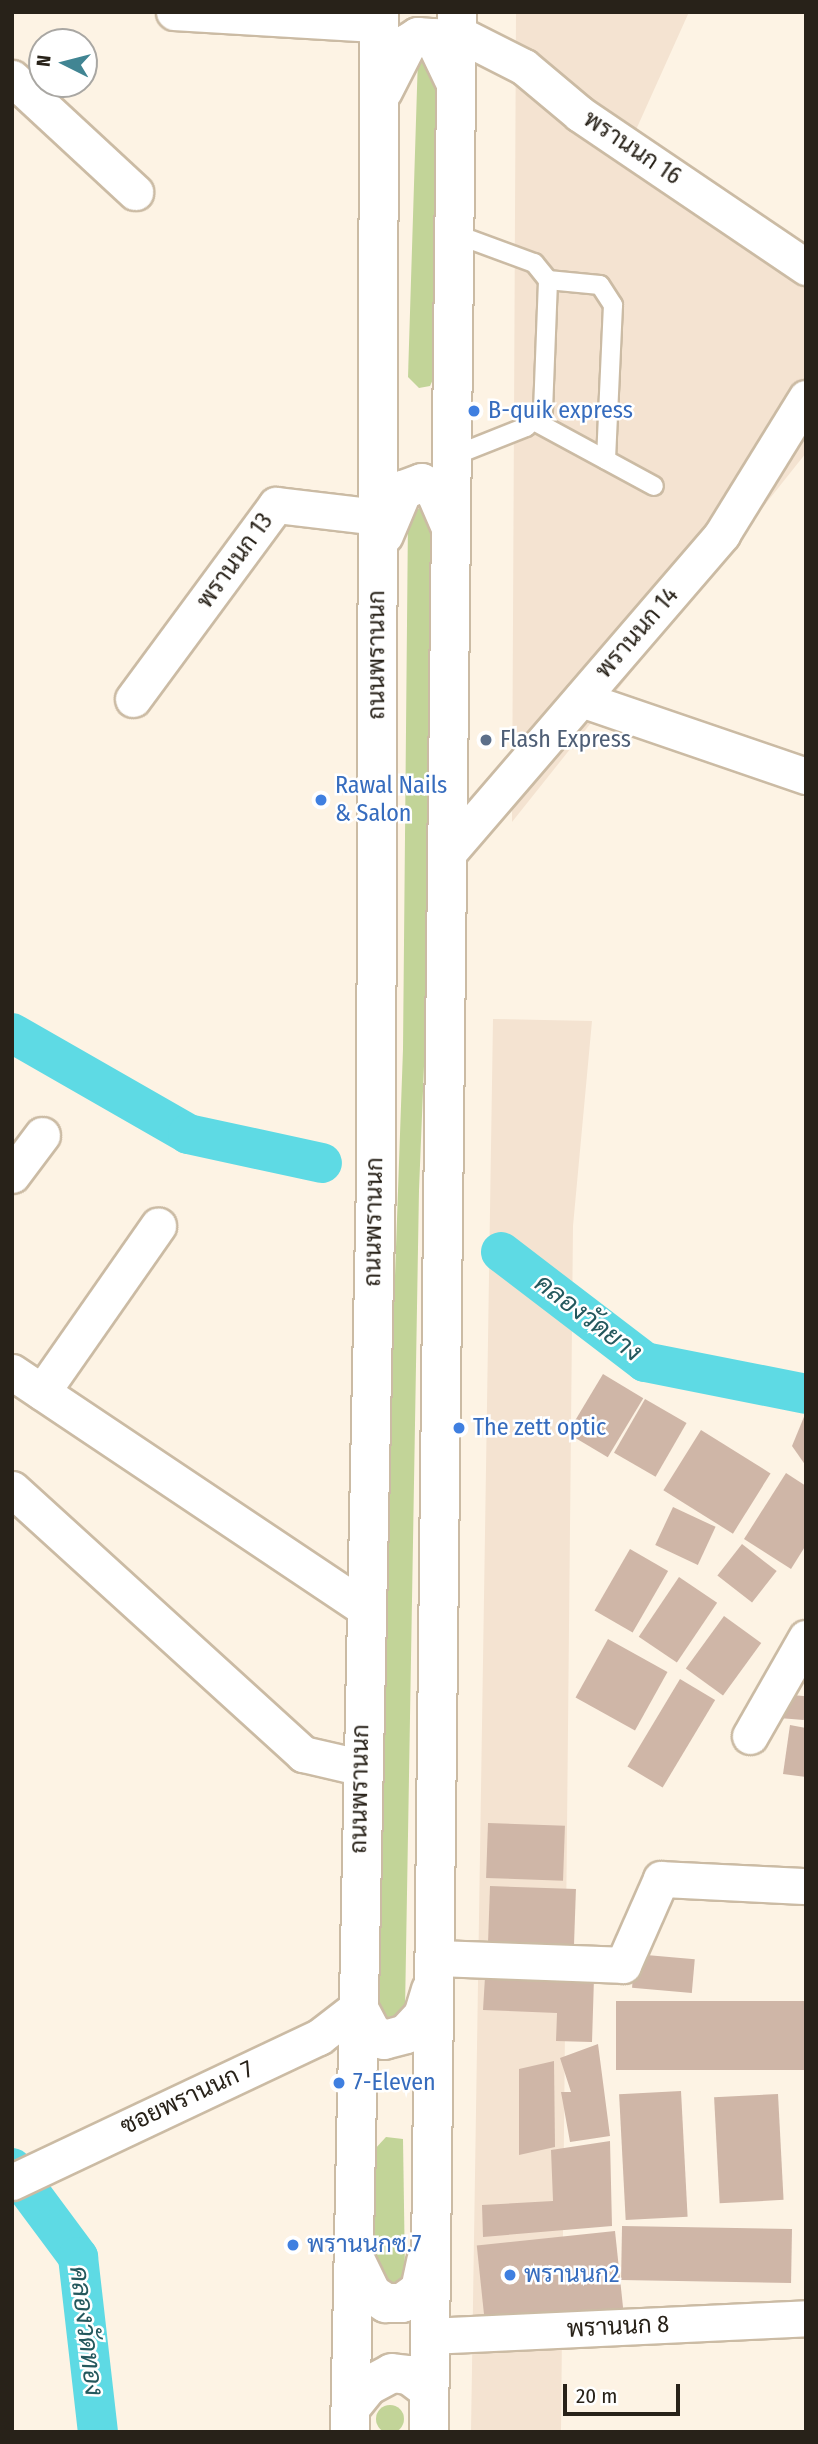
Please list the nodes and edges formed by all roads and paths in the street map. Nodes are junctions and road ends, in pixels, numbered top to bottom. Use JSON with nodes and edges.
{"nodes":[{"id":1,"x":174,"y":12,"type":"edge"},
{"id":2,"x":379,"y":18,"type":"edge"},
{"id":3,"x":457,"y":23,"type":"edge"},
{"id":4,"x":12,"y":78,"type":"edge"},
{"id":5,"x":456,"y":86,"type":"junction"},
{"id":6,"x":380,"y":96,"type":"junction"},
{"id":7,"x":135,"y":192,"type":"dead end"},
{"id":8,"x":455,"y":234,"type":"junction"},
{"id":9,"x":806,"y":267,"type":"edge"},
{"id":10,"x":548,"y":280,"type":"junction"},
{"id":11,"x":806,"y":398,"type":"edge"},
{"id":12,"x":536,"y":422,"type":"junction"},
{"id":13,"x":453,"y":456,"type":"junction"},
{"id":14,"x":606,"y":460,"type":"junction"},
{"id":15,"x":654,"y":486,"type":"dead end"},
{"id":16,"x":378,"y":517,"type":"junction"},
{"id":17,"x":452,"y":528,"type":"junction"},
{"id":18,"x":378,"y":561,"type":"junction"},
{"id":19,"x":134,"y":699,"type":"dead end"},
{"id":20,"x":581,"y":699,"type":"junction"},
{"id":21,"x":806,"y":776,"type":"edge"},
{"id":22,"x":448,"y":853,"type":"junction"},
{"id":23,"x":42,"y":1135,"type":"dead end"},
{"id":24,"x":12,"y":1175,"type":"edge"},
{"id":25,"x":158,"y":1226,"type":"dead end"},
{"id":26,"x":12,"y":1372,"type":"edge"},
{"id":27,"x":42,"y":1392,"type":"junction"},
{"id":28,"x":12,"y":1489,"type":"edge"},
{"id":29,"x":364,"y":1608,"type":"junction"},
{"id":30,"x":806,"y":1638,"type":"edge"},
{"id":31,"x":750,"y":1736,"type":"dead end"},
{"id":32,"x":359,"y":1767,"type":"junction"},
{"id":33,"x":806,"y":1886,"type":"edge"},
{"id":34,"x":434,"y":1968,"type":"junction"},
{"id":35,"x":358,"y":2007,"type":"junction"},
{"id":36,"x":12,"y":2182,"type":"edge"},
{"id":37,"x":431,"y":2242,"type":"junction"},
{"id":38,"x":354,"y":2257,"type":"junction"},
{"id":39,"x":806,"y":2319,"type":"edge"},
{"id":40,"x":430,"y":2336,"type":"junction"},
{"id":41,"x":429,"y":2390,"type":"junction"},
{"id":42,"x":351,"y":2419,"type":"edge"},
{"id":43,"x":429,"y":2432,"type":"edge"}],
"edges":[{"from":1,"to":2,"type":"street"},
{"from":2,"to":6,"type":"main road","name":"ถนนพรานนก"},
{"from":3,"to":5,"type":"main road"},
{"from":3,"to":9,"type":"street","name":"พรานนก 16"},
{"from":4,"to":7,"type":"street"},
{"from":5,"to":6,"type":"main road"},
{"from":5,"to":8,"type":"main road"},
{"from":6,"to":16,"type":"main road","name":"ถนนพรานนก"},
{"from":8,"to":10,"type":"lane"},
{"from":8,"to":13,"type":"main road"},
{"from":10,"to":12,"type":"lane"},
{"from":10,"to":14,"type":"lane"},
{"from":11,"to":20,"type":"street","name":"พรานนก 14"},
{"from":12,"to":13,"type":"lane"},
{"from":12,"to":14,"type":"lane"},
{"from":13,"to":17,"type":"main road"},
{"from":14,"to":15,"type":"lane"},
{"from":16,"to":18,"type":"main road","name":"ถนนพรานนก"},
{"from":16,"to":19,"type":"street","name":"พรานนก 13"},
{"from":17,"to":18,"type":"main road"},
{"from":17,"to":22,"type":"main road"},
{"from":18,"to":29,"type":"main road","name":"ถนนพรานนก"},
{"from":20,"to":21,"type":"street"},
{"from":20,"to":22,"type":"street","name":"พรานนก 14"},
{"from":22,"to":34,"type":"main road"},
{"from":23,"to":24,"type":"street"},
{"from":25,"to":27,"type":"street"},
{"from":26,"to":27,"type":"street"},
{"from":27,"to":29,"type":"street"},
{"from":28,"to":32,"type":"street"},
{"from":29,"to":32,"type":"main road","name":"ถนนพรานนก"},
{"from":30,"to":31,"type":"street"},
{"from":32,"to":35,"type":"main road","name":"ถนนพรานนก"},
{"from":33,"to":34,"type":"street"},
{"from":34,"to":35,"type":"main road"},
{"from":34,"to":37,"type":"main road"},
{"from":35,"to":36,"type":"street","name":"ซอยพรานนก 7"},
{"from":35,"to":38,"type":"main road","name":"ถนนพรานนก"},
{"from":37,"to":38,"type":"main road"},
{"from":37,"to":40,"type":"main road"},
{"from":38,"to":42,"type":"main road","name":"ถนนพรานนก"},
{"from":39,"to":40,"type":"street","name":"พรานนก 8"},
{"from":40,"to":41,"type":"main road"},
{"from":41,"to":42,"type":"main road"},
{"from":41,"to":43,"type":"main road"}]}
